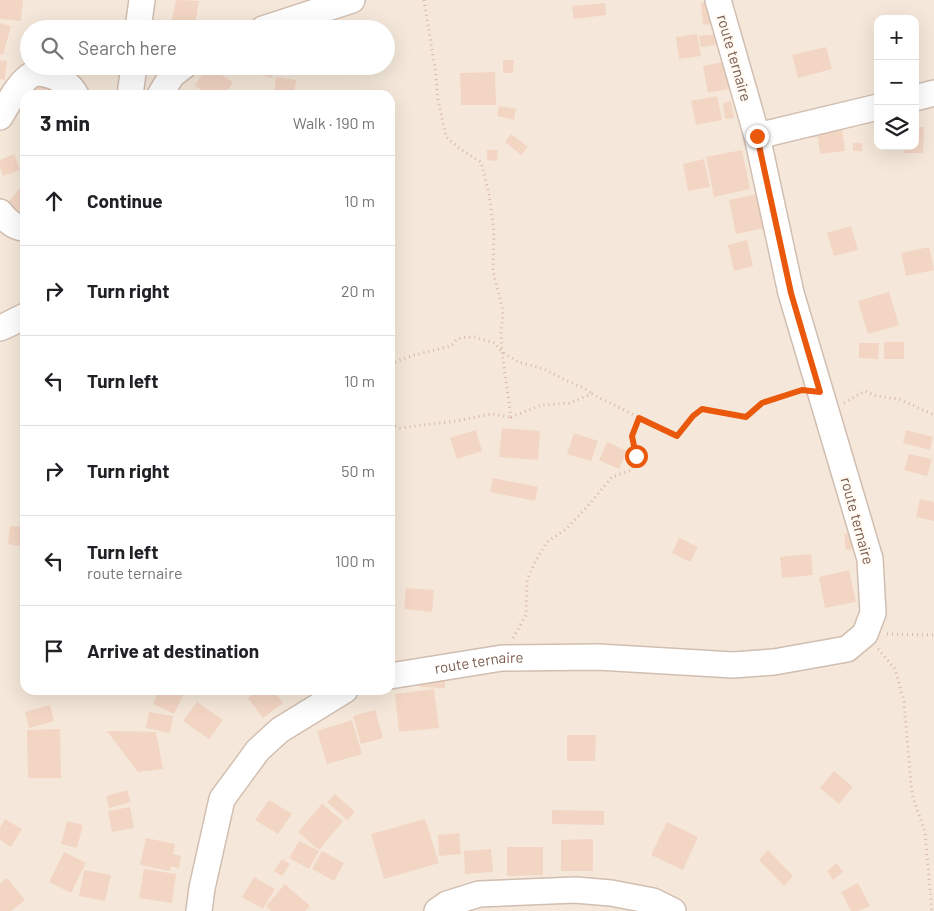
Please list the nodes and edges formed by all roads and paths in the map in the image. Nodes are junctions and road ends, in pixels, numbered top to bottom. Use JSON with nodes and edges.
{"nodes":[{"id":1,"x":142,"y":0,"type":"edge"},
{"id":2,"x":352,"y":0,"type":"edge"},
{"id":3,"x":424,"y":0,"type":"edge"},
{"id":4,"x":718,"y":0,"type":"edge"},
{"id":5,"x":139,"y":20,"type":"edge"},
{"id":6,"x":291,"y":20,"type":"edge"},
{"id":7,"x":33,"y":75,"type":"edge"},
{"id":8,"x":47,"y":75,"type":"edge"},
{"id":9,"x":133,"y":75,"type":"edge"},
{"id":10,"x":172,"y":75,"type":"edge"},
{"id":11,"x":73,"y":90,"type":"edge"},
{"id":12,"x":131,"y":90,"type":"edge"},
{"id":13,"x":163,"y":90,"type":"edge"},
{"id":14,"x":934,"y":93,"type":"edge"},
{"id":15,"x":919,"y":97,"type":"edge"},
{"id":16,"x":874,"y":108,"type":"edge"},
{"id":17,"x":0,"y":117,"type":"edge"},
{"id":18,"x":757,"y":136,"type":"junction"},
{"id":19,"x":0,"y":212,"type":"edge"},
{"id":20,"x":20,"y":228,"type":"edge"},
{"id":21,"x":20,"y":318,"type":"edge"},
{"id":22,"x":0,"y":328,"type":"edge"},
{"id":23,"x":502,"y":352,"type":"junction"},
{"id":24,"x":395,"y":362,"type":"edge"},
{"id":25,"x":592,"y":394,"type":"junction"},
{"id":26,"x":823,"y":403,"type":"junction"},
{"id":27,"x":934,"y":415,"type":"edge"},
{"id":28,"x":511,"y":417,"type":"junction"},
{"id":29,"x":639,"y":418,"type":"junction"},
{"id":30,"x":395,"y":426,"type":"edge"},
{"id":31,"x":865,"y":634,"type":"junction"},
{"id":32,"x":934,"y":635,"type":"edge"},
{"id":33,"x":502,"y":658,"type":"junction"},
{"id":34,"x":395,"y":675,"type":"edge"},
{"id":35,"x":337,"y":695,"type":"edge"},
{"id":36,"x":199,"y":911,"type":"edge"},
{"id":37,"x":437,"y":911,"type":"edge"},
{"id":38,"x":673,"y":911,"type":"edge"},
{"id":39,"x":932,"y":911,"type":"edge"}],
"edges":[{"from":1,"to":5,"type":"street"},
{"from":2,"to":6,"type":"street"},
{"from":3,"to":23,"type":"path"},
{"from":4,"to":18,"type":"street","name":"route ternaire"},
{"from":7,"to":17,"type":"street"},
{"from":8,"to":11,"type":"street"},
{"from":9,"to":12,"type":"street"},
{"from":10,"to":13,"type":"street"},
{"from":14,"to":15,"type":"street"},
{"from":16,"to":18,"type":"street"},
{"from":18,"to":26,"type":"street","name":"route ternaire"},
{"from":19,"to":20,"type":"street"},
{"from":21,"to":22,"type":"street"},
{"from":23,"to":24,"type":"path"},
{"from":23,"to":25,"type":"path"},
{"from":23,"to":28,"type":"path"},
{"from":25,"to":28,"type":"path"},
{"from":25,"to":29,"type":"path"},
{"from":26,"to":27,"type":"path"},
{"from":26,"to":29,"type":"path"},
{"from":26,"to":31,"type":"street","name":"route ternaire"},
{"from":28,"to":30,"type":"path"},
{"from":29,"to":33,"type":"path"},
{"from":31,"to":32,"type":"path"},
{"from":31,"to":33,"type":"street","name":"route ternaire"},
{"from":31,"to":39,"type":"path"},
{"from":33,"to":34,"type":"street","name":"route ternaire"},
{"from":35,"to":36,"type":"street"},
{"from":37,"to":38,"type":"street"}]}
